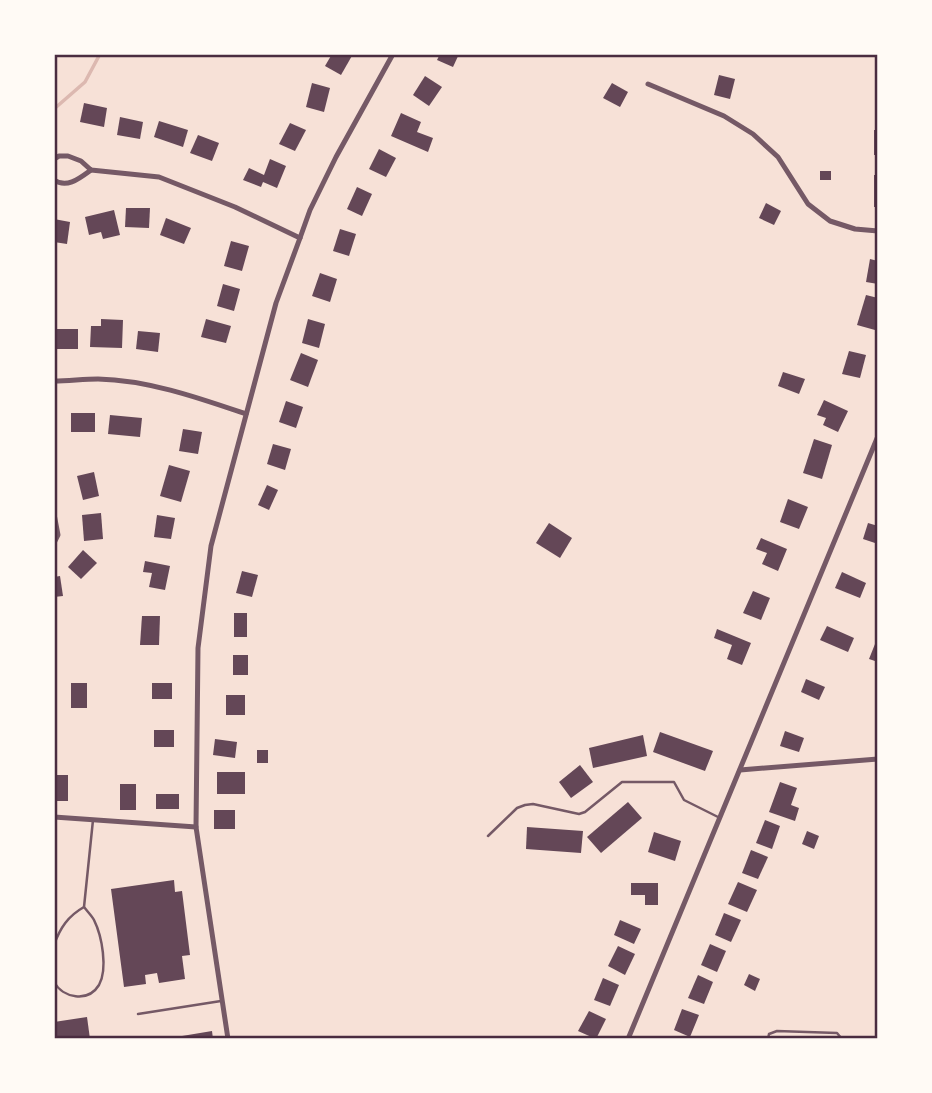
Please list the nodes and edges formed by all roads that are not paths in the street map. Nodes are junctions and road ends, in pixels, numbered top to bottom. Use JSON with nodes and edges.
{"nodes":[{"id":1,"x":393,"y":54,"type":"edge"},
{"id":2,"x":648,"y":84,"type":"dead end"},
{"id":3,"x":54,"y":159,"type":"edge"},
{"id":4,"x":90,"y":170,"type":"junction"},
{"id":5,"x":54,"y":180,"type":"edge"},
{"id":6,"x":878,"y":231,"type":"edge"},
{"id":7,"x":300,"y":238,"type":"junction"},
{"id":8,"x":54,"y":381,"type":"edge"},
{"id":9,"x":246,"y":414,"type":"junction"},
{"id":10,"x":878,"y":436,"type":"edge"},
{"id":11,"x":54,"y":514,"type":"edge"},
{"id":12,"x":54,"y":543,"type":"edge"},
{"id":13,"x":878,"y":759,"type":"edge"},
{"id":14,"x":740,"y":770,"type":"junction"},
{"id":15,"x":54,"y":817,"type":"edge"},
{"id":16,"x":720,"y":818,"type":"junction"},
{"id":17,"x":93,"y":820,"type":"junction"},
{"id":18,"x":196,"y":827,"type":"junction"},
{"id":19,"x":488,"y":836,"type":"dead end"},
{"id":20,"x":84,"y":907,"type":"junction"},
{"id":21,"x":54,"y":945,"type":"edge"},
{"id":22,"x":54,"y":982,"type":"edge"},
{"id":23,"x":222,"y":1001,"type":"junction"},
{"id":24,"x":138,"y":1014,"type":"dead end"},
{"id":25,"x":228,"y":1039,"type":"edge"},
{"id":26,"x":628,"y":1039,"type":"edge"},
{"id":27,"x":768,"y":1039,"type":"edge"},
{"id":28,"x":842,"y":1039,"type":"edge"}],
"edges":[{"from":1,"to":7,"type":"street"},
{"from":2,"to":6,"type":"street"},
{"from":3,"to":4,"type":"street"},
{"from":4,"to":5,"type":"street"},
{"from":4,"to":7,"type":"street"},
{"from":7,"to":9,"type":"street"},
{"from":8,"to":9,"type":"street"},
{"from":9,"to":18,"type":"street"},
{"from":10,"to":14,"type":"street"},
{"from":11,"to":12,"type":"street"},
{"from":13,"to":14,"type":"street"},
{"from":14,"to":16,"type":"street"},
{"from":15,"to":17,"type":"street"},
{"from":16,"to":19,"type":"lane"},
{"from":16,"to":26,"type":"street"},
{"from":17,"to":18,"type":"street"},
{"from":17,"to":20,"type":"lane"},
{"from":18,"to":23,"type":"street"},
{"from":20,"to":21,"type":"lane"},
{"from":20,"to":22,"type":"lane"},
{"from":23,"to":24,"type":"lane"},
{"from":23,"to":25,"type":"street"},
{"from":27,"to":28,"type":"lane"}]}
